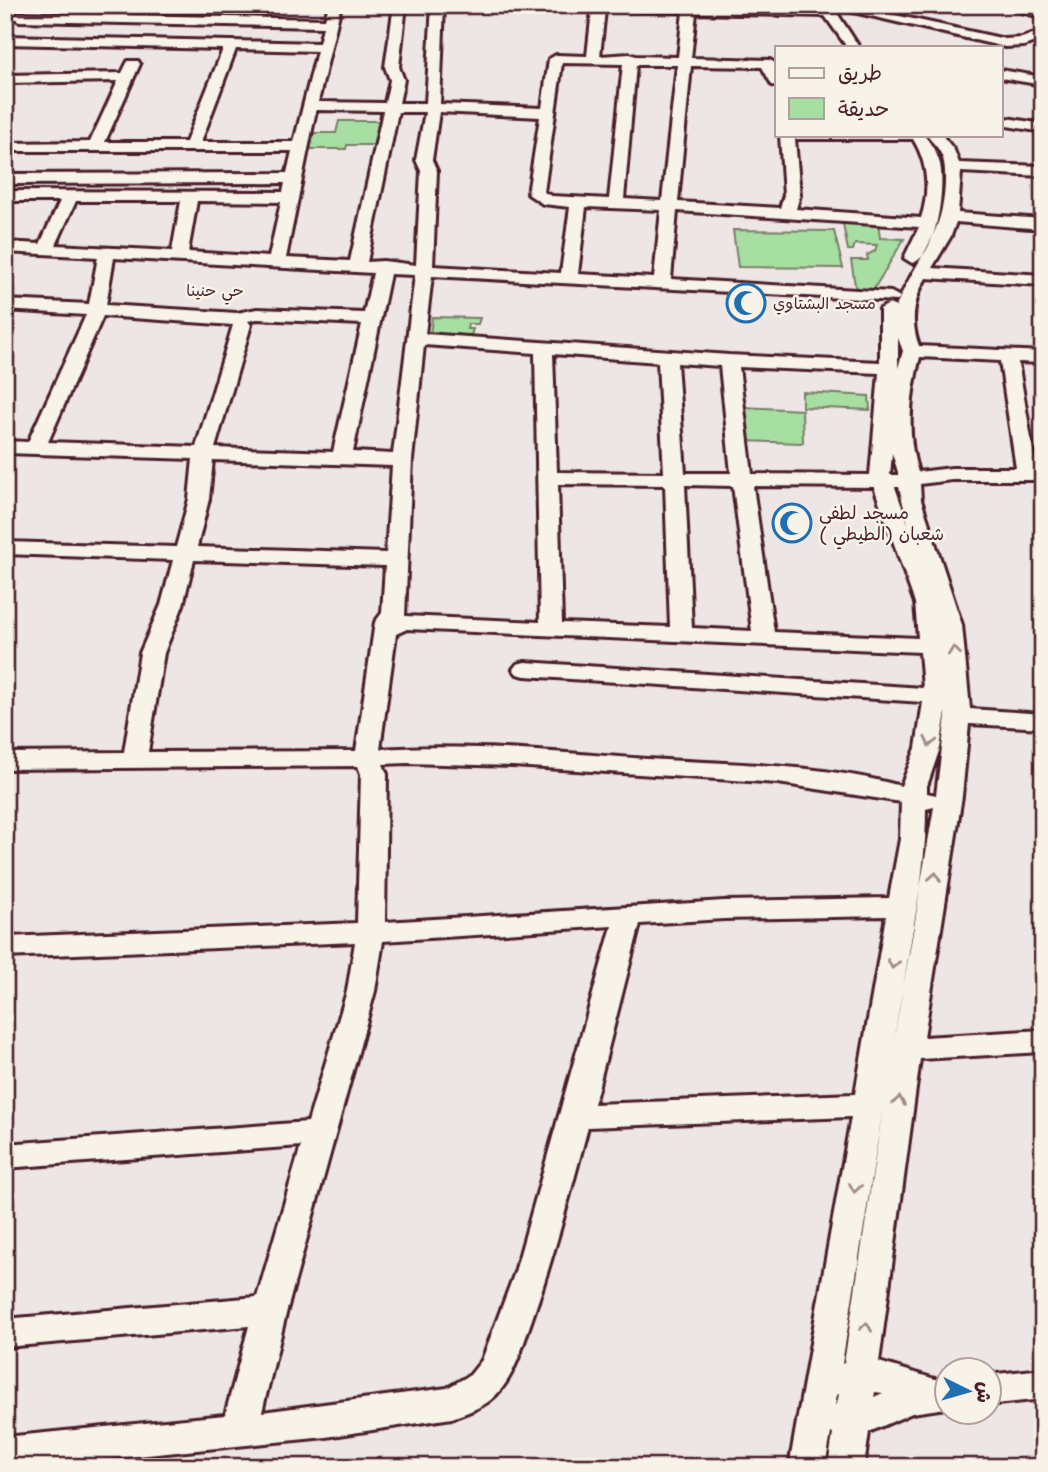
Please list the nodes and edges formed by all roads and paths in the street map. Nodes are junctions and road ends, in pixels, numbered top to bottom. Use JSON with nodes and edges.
{"nodes":[{"id":1,"x":335,"y":5,"type":"edge"},
{"id":2,"x":400,"y":5,"type":"edge"},
{"id":3,"x":438,"y":5,"type":"edge"},
{"id":4,"x":449,"y":5,"type":"edge"},
{"id":5,"x":541,"y":5,"type":"edge"},
{"id":6,"x":725,"y":5,"type":"edge"},
{"id":7,"x":1004,"y":5,"type":"edge"},
{"id":8,"x":599,"y":6,"type":"edge"},
{"id":9,"x":689,"y":7,"type":"edge"},
{"id":10,"x":744,"y":7,"type":"edge"},
{"id":11,"x":769,"y":7,"type":"edge"},
{"id":12,"x":839,"y":8,"type":"edge"},
{"id":13,"x":20,"y":11,"type":"edge"},
{"id":14,"x":1043,"y":14,"type":"edge"},
{"id":15,"x":331,"y":23,"type":"junction"},
{"id":16,"x":1043,"y":34,"type":"edge"},
{"id":17,"x":10,"y":40,"type":"edge"},
{"id":18,"x":140,"y":44,"type":"junction"},
{"id":19,"x":231,"y":46,"type":"junction"},
{"id":20,"x":853,"y":46,"type":"edge"},
{"id":21,"x":866,"y":46,"type":"edge"},
{"id":22,"x":324,"y":47,"type":"junction"},
{"id":23,"x":8,"y":58,"type":"dead end"},
{"id":24,"x":593,"y":58,"type":"junction"},
{"id":25,"x":630,"y":58,"type":"junction"},
{"id":26,"x":685,"y":60,"type":"junction"},
{"id":27,"x":1002,"y":74,"type":"edge"},
{"id":28,"x":129,"y":77,"type":"junction"},
{"id":29,"x":775,"y":77,"type":"edge"},
{"id":30,"x":5,"y":79,"type":"edge"},
{"id":31,"x":1043,"y":81,"type":"edge"},
{"id":32,"x":312,"y":106,"type":"junction"},
{"id":33,"x":391,"y":107,"type":"junction"},
{"id":34,"x":438,"y":108,"type":"junction"},
{"id":35,"x":549,"y":113,"type":"junction"},
{"id":36,"x":1002,"y":121,"type":"edge"},
{"id":37,"x":1043,"y":128,"type":"edge"},
{"id":38,"x":788,"y":136,"type":"edge"},
{"id":39,"x":918,"y":136,"type":"edge"},
{"id":40,"x":935,"y":136,"type":"edge"},
{"id":41,"x":96,"y":146,"type":"junction"},
{"id":42,"x":191,"y":146,"type":"junction"},
{"id":43,"x":301,"y":146,"type":"junction"},
{"id":44,"x":5,"y":147,"type":"edge"},
{"id":45,"x":953,"y":167,"type":"junction"},
{"id":46,"x":1043,"y":171,"type":"edge"},
{"id":47,"x":291,"y":178,"type":"junction"},
{"id":48,"x":5,"y":179,"type":"edge"},
{"id":49,"x":5,"y":196,"type":"edge"},
{"id":50,"x":71,"y":196,"type":"junction"},
{"id":51,"x":190,"y":197,"type":"junction"},
{"id":52,"x":288,"y":197,"type":"junction"},
{"id":53,"x":579,"y":202,"type":"junction"},
{"id":54,"x":615,"y":204,"type":"junction"},
{"id":55,"x":670,"y":206,"type":"junction"},
{"id":56,"x":787,"y":212,"type":"junction"},
{"id":57,"x":940,"y":220,"type":"junction"},
{"id":58,"x":1043,"y":225,"type":"edge"},
{"id":59,"x":5,"y":247,"type":"edge"},
{"id":60,"x":46,"y":249,"type":"junction"},
{"id":61,"x":107,"y":253,"type":"junction"},
{"id":62,"x":179,"y":256,"type":"junction"},
{"id":63,"x":277,"y":261,"type":"junction"},
{"id":64,"x":358,"y":265,"type":"junction"},
{"id":65,"x":383,"y":267,"type":"junction"},
{"id":66,"x":424,"y":269,"type":"junction"},
{"id":67,"x":922,"y":273,"type":"junction"},
{"id":68,"x":569,"y":279,"type":"junction"},
{"id":69,"x":1043,"y":280,"type":"edge"},
{"id":70,"x":662,"y":284,"type":"junction"},
{"id":71,"x":891,"y":297,"type":"junction"},
{"id":72,"x":5,"y":306,"type":"edge"},
{"id":73,"x":97,"y":309,"type":"junction"},
{"id":74,"x":237,"y":318,"type":"junction"},
{"id":75,"x":370,"y":319,"type":"junction"},
{"id":76,"x":415,"y":339,"type":"junction"},
{"id":77,"x":544,"y":347,"type":"junction"},
{"id":78,"x":901,"y":354,"type":"junction"},
{"id":79,"x":1008,"y":356,"type":"junction"},
{"id":80,"x":667,"y":357,"type":"junction"},
{"id":81,"x":1043,"y":358,"type":"edge"},
{"id":82,"x":729,"y":361,"type":"junction"},
{"id":83,"x":5,"y":447,"type":"edge"},
{"id":84,"x":36,"y":447,"type":"junction"},
{"id":85,"x":204,"y":452,"type":"junction"},
{"id":86,"x":342,"y":458,"type":"junction"},
{"id":87,"x":402,"y":460,"type":"junction"},
{"id":88,"x":908,"y":474,"type":"junction"},
{"id":89,"x":1035,"y":474,"type":"edge"},
{"id":90,"x":881,"y":475,"type":"junction"},
{"id":91,"x":547,"y":478,"type":"junction"},
{"id":92,"x":674,"y":479,"type":"junction"},
{"id":93,"x":742,"y":479,"type":"junction"},
{"id":94,"x":5,"y":548,"type":"edge"},
{"id":95,"x":185,"y":555,"type":"junction"},
{"id":96,"x":397,"y":560,"type":"junction"},
{"id":97,"x":395,"y":618,"type":"junction"},
{"id":98,"x":551,"y":628,"type":"junction"},
{"id":99,"x":681,"y":634,"type":"junction"},
{"id":100,"x":764,"y":639,"type":"junction"},
{"id":101,"x":933,"y":646,"type":"junction"},
{"id":102,"x":525,"y":669,"type":"dead end"},
{"id":103,"x":936,"y":696,"type":"junction"},
{"id":104,"x":958,"y":716,"type":"junction"},
{"id":105,"x":1043,"y":720,"type":"edge"},
{"id":106,"x":5,"y":751,"type":"edge"},
{"id":107,"x":137,"y":754,"type":"junction"},
{"id":108,"x":381,"y":757,"type":"junction"},
{"id":109,"x":5,"y":761,"type":"edge"},
{"id":110,"x":914,"y":787,"type":"junction"},
{"id":111,"x":949,"y":794,"type":"junction"},
{"id":112,"x":903,"y":907,"type":"junction"},
{"id":113,"x":628,"y":916,"type":"junction"},
{"id":114,"x":371,"y":932,"type":"junction"},
{"id":115,"x":5,"y":947,"type":"edge"},
{"id":116,"x":1043,"y":1041,"type":"edge"},
{"id":117,"x":907,"y":1049,"type":"junction"},
{"id":118,"x":869,"y":1105,"type":"junction"},
{"id":119,"x":576,"y":1116,"type":"junction"},
{"id":120,"x":320,"y":1133,"type":"junction"},
{"id":121,"x":5,"y":1156,"type":"edge"},
{"id":122,"x":270,"y":1310,"type":"junction"},
{"id":123,"x":5,"y":1333,"type":"edge"},
{"id":124,"x":859,"y":1376,"type":"junction"},
{"id":125,"x":1043,"y":1384,"type":"edge"},
{"id":126,"x":1002,"y":1389,"type":"edge"},
{"id":127,"x":932,"y":1390,"type":"edge"},
{"id":128,"x":932,"y":1395,"type":"edge"},
{"id":129,"x":820,"y":1397,"type":"junction"},
{"id":130,"x":853,"y":1421,"type":"junction"},
{"id":131,"x":240,"y":1428,"type":"junction"},
{"id":132,"x":24,"y":1458,"type":"edge"},
{"id":133,"x":807,"y":1467,"type":"edge"},
{"id":134,"x":846,"y":1467,"type":"edge"}],
"edges":[{"from":1,"to":15,"type":"street"},
{"from":2,"to":33,"type":"street"},
{"from":3,"to":34,"type":"street"},
{"from":4,"to":34,"type":"street"},
{"from":5,"to":8,"type":"street"},
{"from":6,"to":10,"type":"street"},
{"from":7,"to":14,"type":"street"},
{"from":8,"to":9,"type":"street"},
{"from":8,"to":24,"type":"street"},
{"from":9,"to":10,"type":"street"},
{"from":9,"to":26,"type":"street"},
{"from":10,"to":11,"type":"street"},
{"from":11,"to":12,"type":"street"},
{"from":12,"to":16,"type":"street"},
{"from":12,"to":20,"type":"street"},
{"from":12,"to":21,"type":"street"},
{"from":13,"to":15,"type":"street"},
{"from":13,"to":17,"type":"street"},
{"from":15,"to":22,"type":"street"},
{"from":17,"to":18,"type":"street"},
{"from":17,"to":23,"type":"street"},
{"from":18,"to":19,"type":"street"},
{"from":18,"to":28,"type":"street"},
{"from":19,"to":22,"type":"street"},
{"from":19,"to":42,"type":"street"},
{"from":22,"to":32,"type":"street"},
{"from":24,"to":25,"type":"street"},
{"from":24,"to":35,"type":"street"},
{"from":25,"to":26,"type":"street"},
{"from":25,"to":54,"type":"street"},
{"from":26,"to":29,"type":"street"},
{"from":26,"to":55,"type":"street"},
{"from":27,"to":31,"type":"street"},
{"from":28,"to":30,"type":"street"},
{"from":28,"to":41,"type":"street"},
{"from":32,"to":33,"type":"street"},
{"from":32,"to":43,"type":"street"},
{"from":33,"to":34,"type":"street"},
{"from":33,"to":64,"type":"street"},
{"from":34,"to":35,"type":"street"},
{"from":34,"to":66,"type":"street"},
{"from":35,"to":53,"type":"street"},
{"from":36,"to":37,"type":"street"},
{"from":38,"to":56,"type":"street"},
{"from":39,"to":57,"type":"street"},
{"from":40,"to":45,"type":"street"},
{"from":41,"to":42,"type":"street"},
{"from":41,"to":44,"type":"street"},
{"from":42,"to":43,"type":"street"},
{"from":43,"to":47,"type":"street"},
{"from":45,"to":46,"type":"street"},
{"from":45,"to":57,"type":"street"},
{"from":47,"to":48,"type":"street"},
{"from":47,"to":52,"type":"street"},
{"from":49,"to":50,"type":"street"},
{"from":50,"to":51,"type":"street"},
{"from":50,"to":60,"type":"street"},
{"from":51,"to":52,"type":"street"},
{"from":51,"to":62,"type":"street"},
{"from":52,"to":63,"type":"street"},
{"from":53,"to":54,"type":"street"},
{"from":53,"to":68,"type":"street"},
{"from":54,"to":55,"type":"street"},
{"from":55,"to":56,"type":"street"},
{"from":55,"to":70,"type":"street"},
{"from":56,"to":57,"type":"street"},
{"from":57,"to":58,"type":"street"},
{"from":57,"to":67,"type":"street"},
{"from":57,"to":71,"type":"street"},
{"from":59,"to":60,"type":"street"},
{"from":60,"to":61,"type":"street"},
{"from":61,"to":62,"type":"street"},
{"from":61,"to":73,"type":"street"},
{"from":62,"to":63,"type":"street"},
{"from":63,"to":64,"type":"street"},
{"from":64,"to":65,"type":"street"},
{"from":65,"to":66,"type":"street"},
{"from":65,"to":75,"type":"street"},
{"from":66,"to":68,"type":"street"},
{"from":66,"to":76,"type":"street"},
{"from":67,"to":69,"type":"street"},
{"from":67,"to":78,"type":"street"},
{"from":68,"to":70,"type":"street"},
{"from":70,"to":71,"type":"street"},
{"from":71,"to":78,"type":"street"},
{"from":72,"to":73,"type":"street"},
{"from":73,"to":74,"type":"street"},
{"from":73,"to":84,"type":"street"},
{"from":74,"to":75,"type":"street"},
{"from":74,"to":85,"type":"street"},
{"from":75,"to":86,"type":"street"},
{"from":76,"to":77,"type":"street"},
{"from":76,"to":87,"type":"street"},
{"from":77,"to":80,"type":"street"},
{"from":77,"to":91,"type":"street"},
{"from":78,"to":79,"type":"street"},
{"from":78,"to":82,"type":"street"},
{"from":78,"to":88,"type":"street"},
{"from":78,"to":90,"type":"street"},
{"from":79,"to":81,"type":"street"},
{"from":79,"to":89,"type":"street"},
{"from":80,"to":82,"type":"street"},
{"from":80,"to":92,"type":"street"},
{"from":82,"to":93,"type":"street"},
{"from":83,"to":84,"type":"street"},
{"from":84,"to":85,"type":"street"},
{"from":85,"to":86,"type":"street"},
{"from":85,"to":95,"type":"street"},
{"from":86,"to":87,"type":"street"},
{"from":87,"to":96,"type":"street"},
{"from":88,"to":89,"type":"street"},
{"from":88,"to":90,"type":"street"},
{"from":104,"to":88,"type":"street","one_way":true},
{"from":90,"to":93,"type":"street"},
{"from":90,"to":101,"type":"street"},
{"from":91,"to":92,"type":"street"},
{"from":91,"to":98,"type":"street"},
{"from":92,"to":93,"type":"street"},
{"from":92,"to":99,"type":"street"},
{"from":93,"to":100,"type":"street"},
{"from":94,"to":95,"type":"street"},
{"from":95,"to":96,"type":"street"},
{"from":95,"to":107,"type":"street"},
{"from":96,"to":97,"type":"street"},
{"from":97,"to":98,"type":"street"},
{"from":97,"to":108,"type":"street"},
{"from":98,"to":99,"type":"street"},
{"from":99,"to":100,"type":"street"},
{"from":100,"to":101,"type":"street"},
{"from":101,"to":103,"type":"street"},
{"from":102,"to":103,"type":"street"},
{"from":103,"to":110,"type":"street","one_way":true},
{"from":104,"to":105,"type":"street"},
{"from":104,"to":111,"type":"street"},
{"from":106,"to":107,"type":"street"},
{"from":107,"to":108,"type":"street"},
{"from":107,"to":109,"type":"street"},
{"from":108,"to":110,"type":"street"},
{"from":108,"to":114,"type":"street"},
{"from":110,"to":111,"type":"street"},
{"from":110,"to":112,"type":"street"},
{"from":117,"to":111,"type":"street","one_way":true},
{"from":112,"to":113,"type":"street"},
{"from":112,"to":118,"type":"street","one_way":true},
{"from":113,"to":114,"type":"street"},
{"from":113,"to":119,"type":"street"},
{"from":114,"to":115,"type":"street"},
{"from":114,"to":120,"type":"street"},
{"from":116,"to":117,"type":"street"},
{"from":124,"to":117,"type":"street","one_way":true},
{"from":118,"to":119,"type":"street"},
{"from":118,"to":129,"type":"street","one_way":true},
{"from":119,"to":131,"type":"street"},
{"from":120,"to":121,"type":"street"},
{"from":120,"to":122,"type":"street"},
{"from":122,"to":123,"type":"street"},
{"from":122,"to":131,"type":"street"},
{"from":124,"to":127,"type":"street"},
{"from":124,"to":129,"type":"street"},
{"from":124,"to":130,"type":"street"},
{"from":125,"to":126,"type":"street"},
{"from":128,"to":130,"type":"street"},
{"from":129,"to":130,"type":"street"},
{"from":129,"to":133,"type":"street"},
{"from":130,"to":134,"type":"street"},
{"from":131,"to":132,"type":"street"}]}
